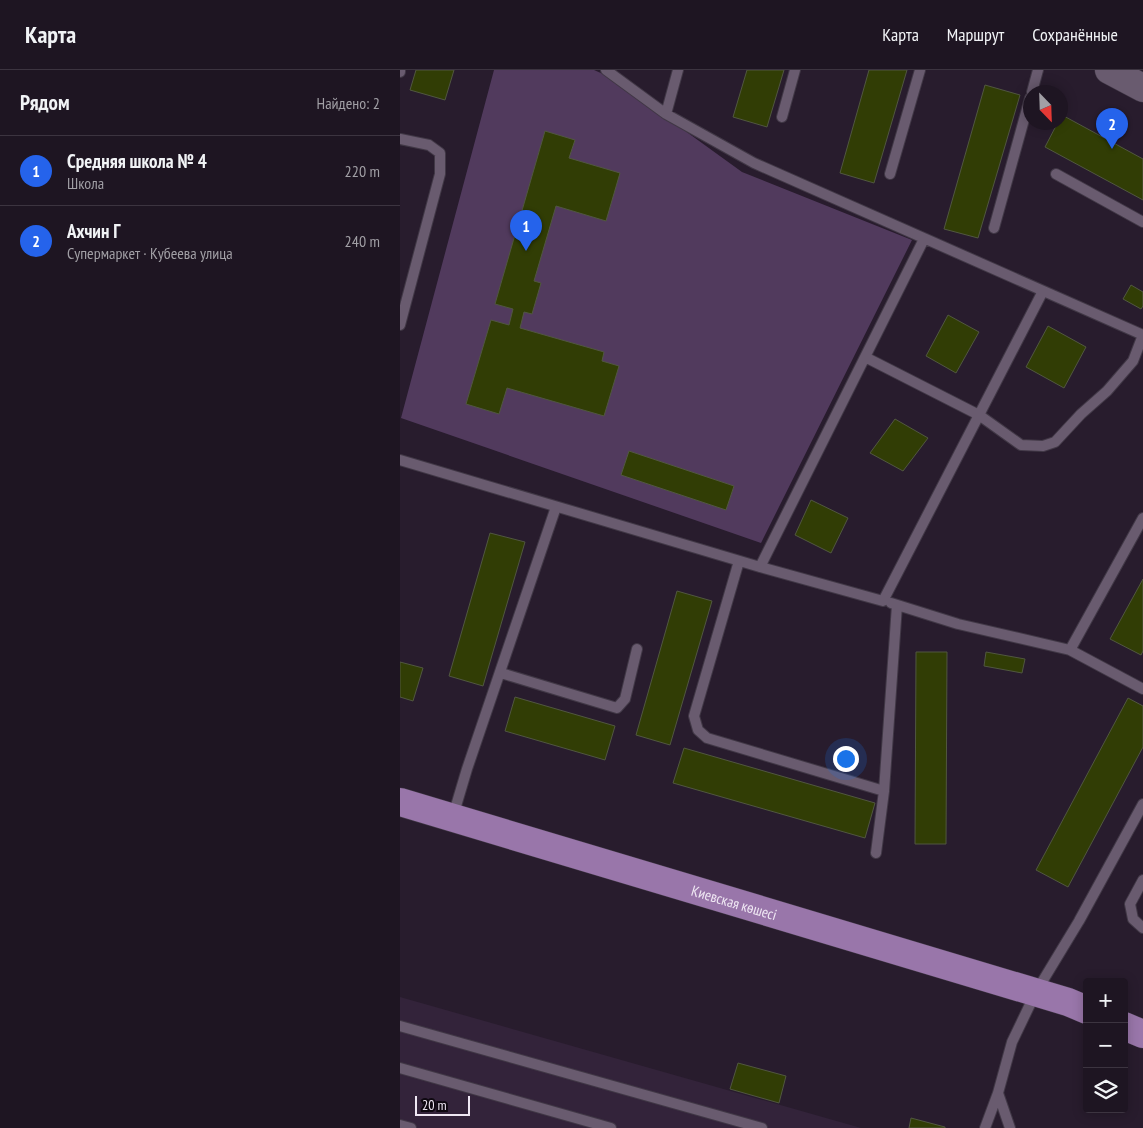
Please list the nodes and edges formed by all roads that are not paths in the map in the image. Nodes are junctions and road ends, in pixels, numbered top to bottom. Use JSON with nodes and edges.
{"nodes":[{"id":1,"x":606,"y":70,"type":"edge"},
{"id":2,"x":678,"y":70,"type":"edge"},
{"id":3,"x":795,"y":70,"type":"edge"},
{"id":4,"x":920,"y":70,"type":"edge"},
{"id":5,"x":1038,"y":70,"type":"edge"},
{"id":6,"x":1109,"y":70,"type":"edge"},
{"id":7,"x":1137,"y":83,"type":"edge"},
{"id":8,"x":1034,"y":85,"type":"edge"},
{"id":9,"x":666,"y":114,"type":"junction"},
{"id":10,"x":782,"y":117,"type":"dead end"},
{"id":11,"x":1023,"y":123,"type":"edge"},
{"id":12,"x":400,"y":139,"type":"edge"},
{"id":13,"x":890,"y":174,"type":"dead end"},
{"id":14,"x":1056,"y":174,"type":"dead end"},
{"id":15,"x":1143,"y":222,"type":"edge"},
{"id":16,"x":994,"y":228,"type":"dead end"},
{"id":17,"x":924,"y":239,"type":"junction"},
{"id":18,"x":1043,"y":291,"type":"junction"},
{"id":19,"x":400,"y":326,"type":"edge"},
{"id":20,"x":1143,"y":336,"type":"edge"},
{"id":21,"x":865,"y":357,"type":"junction"},
{"id":22,"x":979,"y":415,"type":"junction"},
{"id":23,"x":400,"y":460,"type":"edge"},
{"id":24,"x":556,"y":507,"type":"junction"},
{"id":25,"x":1143,"y":518,"type":"edge"},
{"id":26,"x":739,"y":561,"type":"junction"},
{"id":27,"x":760,"y":568,"type":"junction"},
{"id":28,"x":883,"y":601,"type":"junction"},
{"id":29,"x":897,"y":605,"type":"junction"},
{"id":30,"x":637,"y":649,"type":"dead end"},
{"id":31,"x":1070,"y":650,"type":"junction"},
{"id":32,"x":501,"y":673,"type":"junction"},
{"id":33,"x":1143,"y":689,"type":"edge"},
{"id":34,"x":884,"y":791,"type":"junction"},
{"id":35,"x":400,"y":802,"type":"edge"},
{"id":36,"x":1143,"y":804,"type":"edge"},
{"id":37,"x":453,"y":818,"type":"junction"},
{"id":38,"x":876,"y":853,"type":"dead end"},
{"id":39,"x":1143,"y":880,"type":"edge"},
{"id":40,"x":1143,"y":928,"type":"edge"},
{"id":41,"x":1036,"y":992,"type":"junction"},
{"id":42,"x":1081,"y":1006,"type":"edge"},
{"id":43,"x":1128,"y":1013,"type":"edge"},
{"id":44,"x":1143,"y":1015,"type":"edge"},
{"id":45,"x":400,"y":1026,"type":"edge"},
{"id":46,"x":1128,"y":1028,"type":"edge"},
{"id":47,"x":1143,"y":1034,"type":"edge"},
{"id":48,"x":400,"y":1068,"type":"edge"},
{"id":49,"x":998,"y":1093,"type":"junction"},
{"id":50,"x":400,"y":1125,"type":"edge"},
{"id":51,"x":411,"y":1128,"type":"edge"},
{"id":52,"x":611,"y":1128,"type":"edge"},
{"id":53,"x":762,"y":1128,"type":"edge"},
{"id":54,"x":985,"y":1128,"type":"edge"},
{"id":55,"x":1010,"y":1128,"type":"edge"}],
"edges":[{"from":1,"to":9,"type":"lane"},
{"from":2,"to":9,"type":"lane"},
{"from":3,"to":10,"type":"lane"},
{"from":4,"to":13,"type":"lane"},
{"from":5,"to":8,"type":"lane"},
{"from":6,"to":7,"type":"main road"},
{"from":9,"to":17,"type":"lane"},
{"from":11,"to":16,"type":"lane"},
{"from":12,"to":19,"type":"lane"},
{"from":14,"to":15,"type":"lane"},
{"from":17,"to":18,"type":"lane"},
{"from":17,"to":21,"type":"lane"},
{"from":18,"to":20,"type":"lane"},
{"from":18,"to":22,"type":"lane"},
{"from":20,"to":22,"type":"lane"},
{"from":21,"to":22,"type":"lane"},
{"from":21,"to":27,"type":"lane"},
{"from":22,"to":28,"type":"lane"},
{"from":23,"to":24,"type":"lane"},
{"from":24,"to":26,"type":"lane"},
{"from":24,"to":32,"type":"lane"},
{"from":25,"to":31,"type":"lane"},
{"from":26,"to":27,"type":"lane"},
{"from":26,"to":34,"type":"lane"},
{"from":27,"to":28,"type":"lane"},
{"from":28,"to":29,"type":"lane"},
{"from":29,"to":31,"type":"lane"},
{"from":29,"to":34,"type":"lane"},
{"from":30,"to":32,"type":"lane"},
{"from":31,"to":33,"type":"lane"},
{"from":32,"to":37,"type":"lane"},
{"from":34,"to":38,"type":"lane"},
{"from":35,"to":37,"type":"highway","name":"Киевская көшесі"},
{"from":36,"to":41,"type":"lane"},
{"from":37,"to":41,"type":"highway","name":"Киевская көшесі"},
{"from":39,"to":40,"type":"lane"},
{"from":41,"to":42,"type":"highway","name":"Киевская көшесі"},
{"from":41,"to":49,"type":"lane"},
{"from":43,"to":44,"type":"highway"},
{"from":45,"to":53,"type":"lane"},
{"from":46,"to":47,"type":"highway"},
{"from":48,"to":52,"type":"lane"},
{"from":49,"to":54,"type":"lane"},
{"from":49,"to":55,"type":"lane"},
{"from":50,"to":51,"type":"lane"}]}
